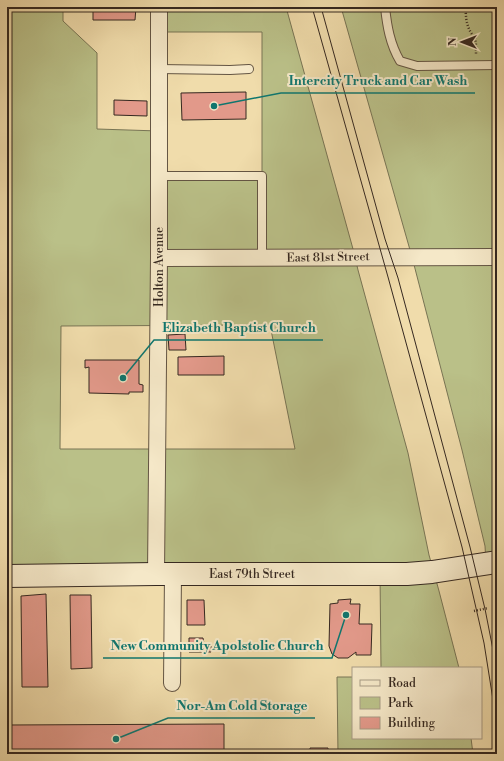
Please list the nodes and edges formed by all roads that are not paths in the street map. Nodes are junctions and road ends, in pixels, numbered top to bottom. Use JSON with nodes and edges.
{"nodes":[{"id":1,"x":159,"y":7,"type":"edge"},
{"id":2,"x":385,"y":7,"type":"edge"},
{"id":3,"x":497,"y":65,"type":"edge"},
{"id":4,"x":159,"y":69,"type":"junction"},
{"id":5,"x":249,"y":69,"type":"dead end"},
{"id":6,"x":159,"y":176,"type":"junction"},
{"id":7,"x":497,"y":257,"type":"edge"},
{"id":8,"x":159,"y":258,"type":"junction"},
{"id":9,"x":262,"y":258,"type":"junction"},
{"id":10,"x":497,"y":562,"type":"edge"},
{"id":11,"x":164,"y":574,"type":"junction"},
{"id":12,"x":7,"y":576,"type":"edge"},
{"id":13,"x":172,"y":683,"type":"dead end"}],
"edges":[{"from":1,"to":4,"type":"street","name":"Holton Avenue"},
{"from":2,"to":3,"type":"lane"},
{"from":4,"to":5,"type":"lane"},
{"from":4,"to":6,"type":"street","name":"Holton Avenue"},
{"from":6,"to":8,"type":"street","name":"Holton Avenue"},
{"from":6,"to":9,"type":"lane"},
{"from":7,"to":9,"type":"street","name":"East 81st Street"},
{"from":8,"to":9,"type":"street","name":"East 81st Street"},
{"from":8,"to":11,"type":"street","name":"Holton Avenue"},
{"from":10,"to":11,"type":"main road","name":"East 79th Street"},
{"from":11,"to":12,"type":"main road","name":"East 79th Street"},
{"from":11,"to":13,"type":"street","name":"Holton Avenue"}]}
